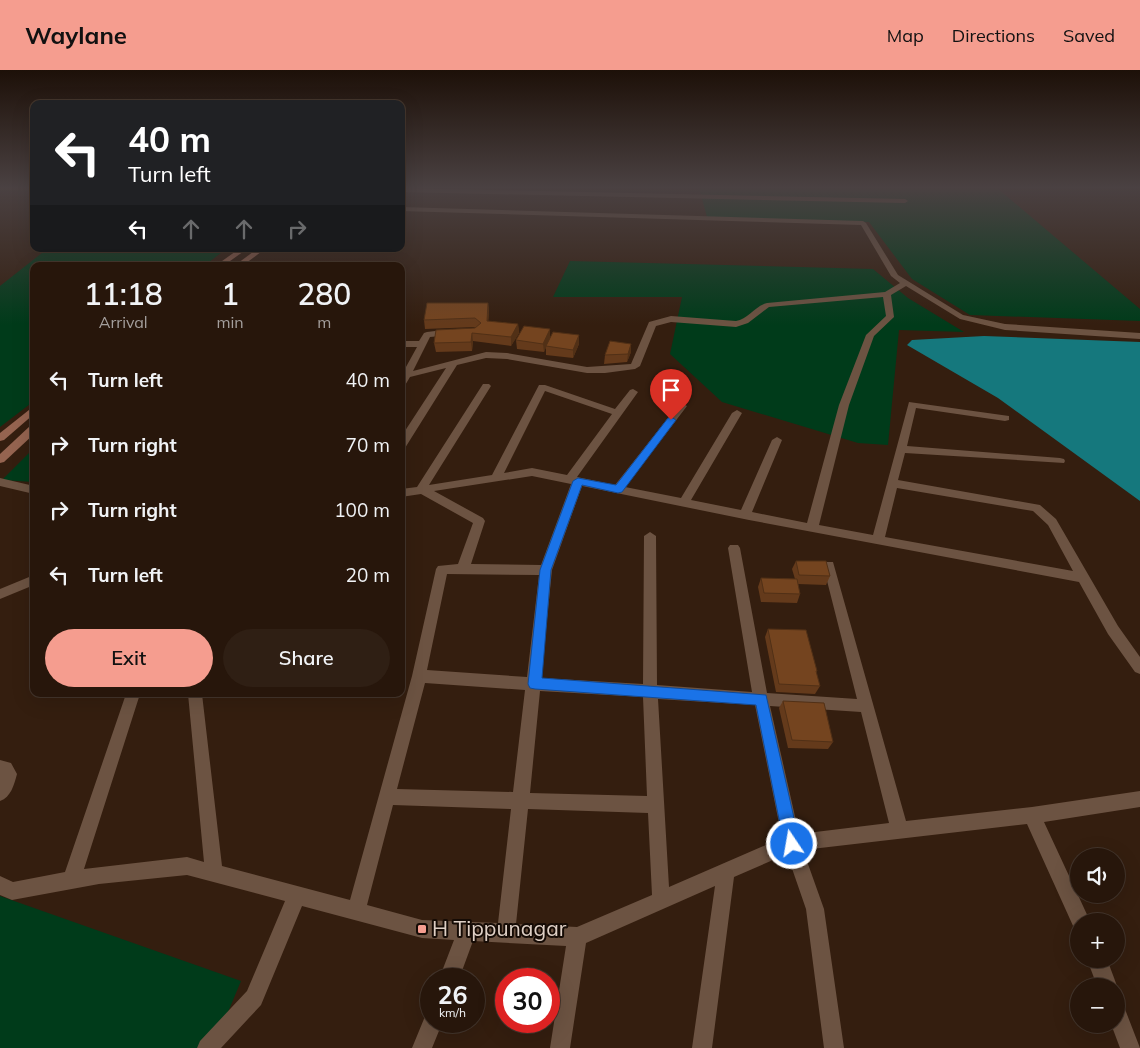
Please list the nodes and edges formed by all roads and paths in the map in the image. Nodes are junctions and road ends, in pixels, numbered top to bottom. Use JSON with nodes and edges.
{"nodes":[{"id":1,"x":869,"y":234,"type":"edge"},
{"id":2,"x":239,"y":252,"type":"edge"},
{"id":3,"x":257,"y":252,"type":"edge"},
{"id":4,"x":225,"y":262,"type":"edge"},
{"id":5,"x":243,"y":262,"type":"edge"},
{"id":6,"x":905,"y":282,"type":"junction"},
{"id":7,"x":887,"y":294,"type":"junction"},
{"id":8,"x":460,"y":332,"type":"edge"},
{"id":9,"x":1140,"y":336,"type":"edge"},
{"id":10,"x":405,"y":344,"type":"edge"},
{"id":11,"x":422,"y":344,"type":"junction"},
{"id":12,"x":454,"y":363,"type":"junction"},
{"id":13,"x":407,"y":375,"type":"junction"},
{"id":14,"x":405,"y":378,"type":"edge"},
{"id":15,"x":486,"y":386,"type":"dead end"},
{"id":16,"x":633,"y":392,"type":"dead end"},
{"id":17,"x":682,"y":406,"type":"dead end"},
{"id":18,"x":30,"y":412,"type":"edge"},
{"id":19,"x":618,"y":414,"type":"junction"},
{"id":20,"x":737,"y":414,"type":"dead end"},
{"id":21,"x":1005,"y":418,"type":"dead end"},
{"id":22,"x":30,"y":432,"type":"edge"},
{"id":23,"x":0,"y":438,"type":"edge"},
{"id":24,"x":405,"y":440,"type":"edge"},
{"id":25,"x":777,"y":440,"type":"dead end"},
{"id":26,"x":901,"y":449,"type":"junction"},
{"id":27,"x":0,"y":460,"type":"edge"},
{"id":28,"x":1060,"y":461,"type":"dead end"},
{"id":29,"x":496,"y":477,"type":"junction"},
{"id":30,"x":574,"y":480,"type":"junction"},
{"id":31,"x":0,"y":482,"type":"edge"},
{"id":32,"x":892,"y":482,"type":"junction"},
{"id":33,"x":30,"y":489,"type":"edge"},
{"id":34,"x":421,"y":489,"type":"junction"},
{"id":35,"x":618,"y":489,"type":"junction"},
{"id":36,"x":405,"y":491,"type":"edge"},
{"id":37,"x":684,"y":502,"type":"junction"},
{"id":38,"x":745,"y":515,"type":"junction"},
{"id":39,"x":812,"y":528,"type":"junction"},
{"id":40,"x":650,"y":536,"type":"dead end"},
{"id":41,"x":878,"y":540,"type":"junction"},
{"id":42,"x":734,"y":548,"type":"dead end"},
{"id":43,"x":830,"y":565,"type":"dead end"},
{"id":44,"x":463,"y":569,"type":"junction"},
{"id":45,"x":546,"y":570,"type":"junction"},
{"id":46,"x":1083,"y":578,"type":"junction"},
{"id":47,"x":30,"y":582,"type":"edge"},
{"id":48,"x":0,"y":594,"type":"edge"},
{"id":49,"x":1140,"y":668,"type":"edge"},
{"id":50,"x":419,"y":676,"type":"junction"},
{"id":51,"x":535,"y":684,"type":"junction"},
{"id":52,"x":650,"y":691,"type":"junction"},
{"id":53,"x":132,"y":697,"type":"edge"},
{"id":54,"x":195,"y":697,"type":"edge"},
{"id":55,"x":761,"y":699,"type":"junction"},
{"id":56,"x":867,"y":706,"type":"junction"},
{"id":57,"x":0,"y":768,"type":"edge"},
{"id":58,"x":0,"y":793,"type":"edge"},
{"id":59,"x":387,"y":797,"type":"junction"},
{"id":60,"x":1140,"y":799,"type":"edge"},
{"id":61,"x":521,"y":800,"type":"junction"},
{"id":62,"x":656,"y":805,"type":"junction"},
{"id":63,"x":1032,"y":815,"type":"junction"},
{"id":64,"x":900,"y":831,"type":"junction"},
{"id":65,"x":792,"y":844,"type":"junction"},
{"id":66,"x":726,"y":872,"type":"junction"},
{"id":67,"x":214,"y":873,"type":"junction"},
{"id":68,"x":70,"y":880,"type":"junction"},
{"id":69,"x":0,"y":885,"type":"edge"},
{"id":70,"x":297,"y":896,"type":"junction"},
{"id":71,"x":661,"y":901,"type":"junction"},
{"id":72,"x":356,"y":911,"type":"junction"},
{"id":73,"x":1076,"y":913,"type":"edge"},
{"id":74,"x":467,"y":931,"type":"junction"},
{"id":75,"x":506,"y":934,"type":"junction"},
{"id":76,"x":577,"y":937,"type":"junction"},
{"id":77,"x":453,"y":968,"type":"edge"},
{"id":78,"x":428,"y":1033,"type":"edge"},
{"id":79,"x":1124,"y":1033,"type":"edge"},
{"id":80,"x":207,"y":1048,"type":"edge"},
{"id":81,"x":422,"y":1048,"type":"edge"},
{"id":82,"x":560,"y":1048,"type":"edge"},
{"id":83,"x":702,"y":1048,"type":"edge"},
{"id":84,"x":834,"y":1048,"type":"edge"},
{"id":85,"x":1130,"y":1048,"type":"edge"}],
"edges":[{"from":1,"to":6,"type":"street"},
{"from":2,"to":4,"type":"main road"},
{"from":3,"to":5,"type":"main road"},
{"from":6,"to":7,"type":"street"},
{"from":6,"to":9,"type":"street"},
{"from":7,"to":12,"type":"street"},
{"from":7,"to":39,"type":"street"},
{"from":8,"to":11,"type":"street"},
{"from":10,"to":11,"type":"street"},
{"from":11,"to":13,"type":"street"},
{"from":12,"to":13,"type":"street"},
{"from":12,"to":24,"type":"street"},
{"from":13,"to":14,"type":"street"},
{"from":15,"to":34,"type":"street"},
{"from":16,"to":19,"type":"street"},
{"from":17,"to":35,"type":"street"},
{"from":18,"to":23,"type":"main road"},
{"from":19,"to":29,"type":"street"},
{"from":19,"to":30,"type":"street"},
{"from":20,"to":37,"type":"street"},
{"from":21,"to":26,"type":"street"},
{"from":22,"to":27,"type":"main road"},
{"from":25,"to":38,"type":"street"},
{"from":26,"to":28,"type":"street"},
{"from":26,"to":32,"type":"street"},
{"from":29,"to":30,"type":"street"},
{"from":29,"to":34,"type":"street"},
{"from":30,"to":35,"type":"street"},
{"from":30,"to":45,"type":"street"},
{"from":31,"to":33,"type":"street"},
{"from":32,"to":41,"type":"street"},
{"from":32,"to":46,"type":"street"},
{"from":34,"to":36,"type":"street"},
{"from":34,"to":44,"type":"street"},
{"from":35,"to":37,"type":"street"},
{"from":37,"to":38,"type":"street"},
{"from":38,"to":39,"type":"street"},
{"from":39,"to":41,"type":"street"},
{"from":40,"to":52,"type":"street"},
{"from":41,"to":46,"type":"street"},
{"from":42,"to":55,"type":"street"},
{"from":43,"to":56,"type":"street"},
{"from":44,"to":45,"type":"street"},
{"from":44,"to":50,"type":"street"},
{"from":45,"to":51,"type":"street"},
{"from":46,"to":49,"type":"street"},
{"from":47,"to":48,"type":"street"},
{"from":50,"to":51,"type":"street"},
{"from":50,"to":59,"type":"street"},
{"from":51,"to":52,"type":"street"},
{"from":51,"to":61,"type":"street"},
{"from":52,"to":55,"type":"street"},
{"from":52,"to":62,"type":"street"},
{"from":53,"to":68,"type":"street"},
{"from":54,"to":67,"type":"street"},
{"from":55,"to":56,"type":"street"},
{"from":55,"to":65,"type":"street"},
{"from":56,"to":64,"type":"street"},
{"from":57,"to":58,"type":"street"},
{"from":59,"to":61,"type":"street"},
{"from":59,"to":72,"type":"street"},
{"from":60,"to":63,"type":"street"},
{"from":61,"to":62,"type":"street"},
{"from":61,"to":75,"type":"street"},
{"from":62,"to":71,"type":"street"},
{"from":63,"to":64,"type":"street"},
{"from":63,"to":73,"type":"street"},
{"from":64,"to":65,"type":"street"},
{"from":65,"to":66,"type":"street"},
{"from":65,"to":84,"type":"street"},
{"from":66,"to":71,"type":"street"},
{"from":66,"to":83,"type":"street"},
{"from":67,"to":68,"type":"street"},
{"from":67,"to":70,"type":"street"},
{"from":68,"to":69,"type":"street"},
{"from":70,"to":72,"type":"street"},
{"from":70,"to":80,"type":"street"},
{"from":71,"to":76,"type":"street"},
{"from":72,"to":74,"type":"street"},
{"from":74,"to":75,"type":"street"},
{"from":74,"to":77,"type":"street"},
{"from":75,"to":76,"type":"street"},
{"from":76,"to":82,"type":"street"},
{"from":78,"to":81,"type":"street"},
{"from":79,"to":85,"type":"street"}]}
